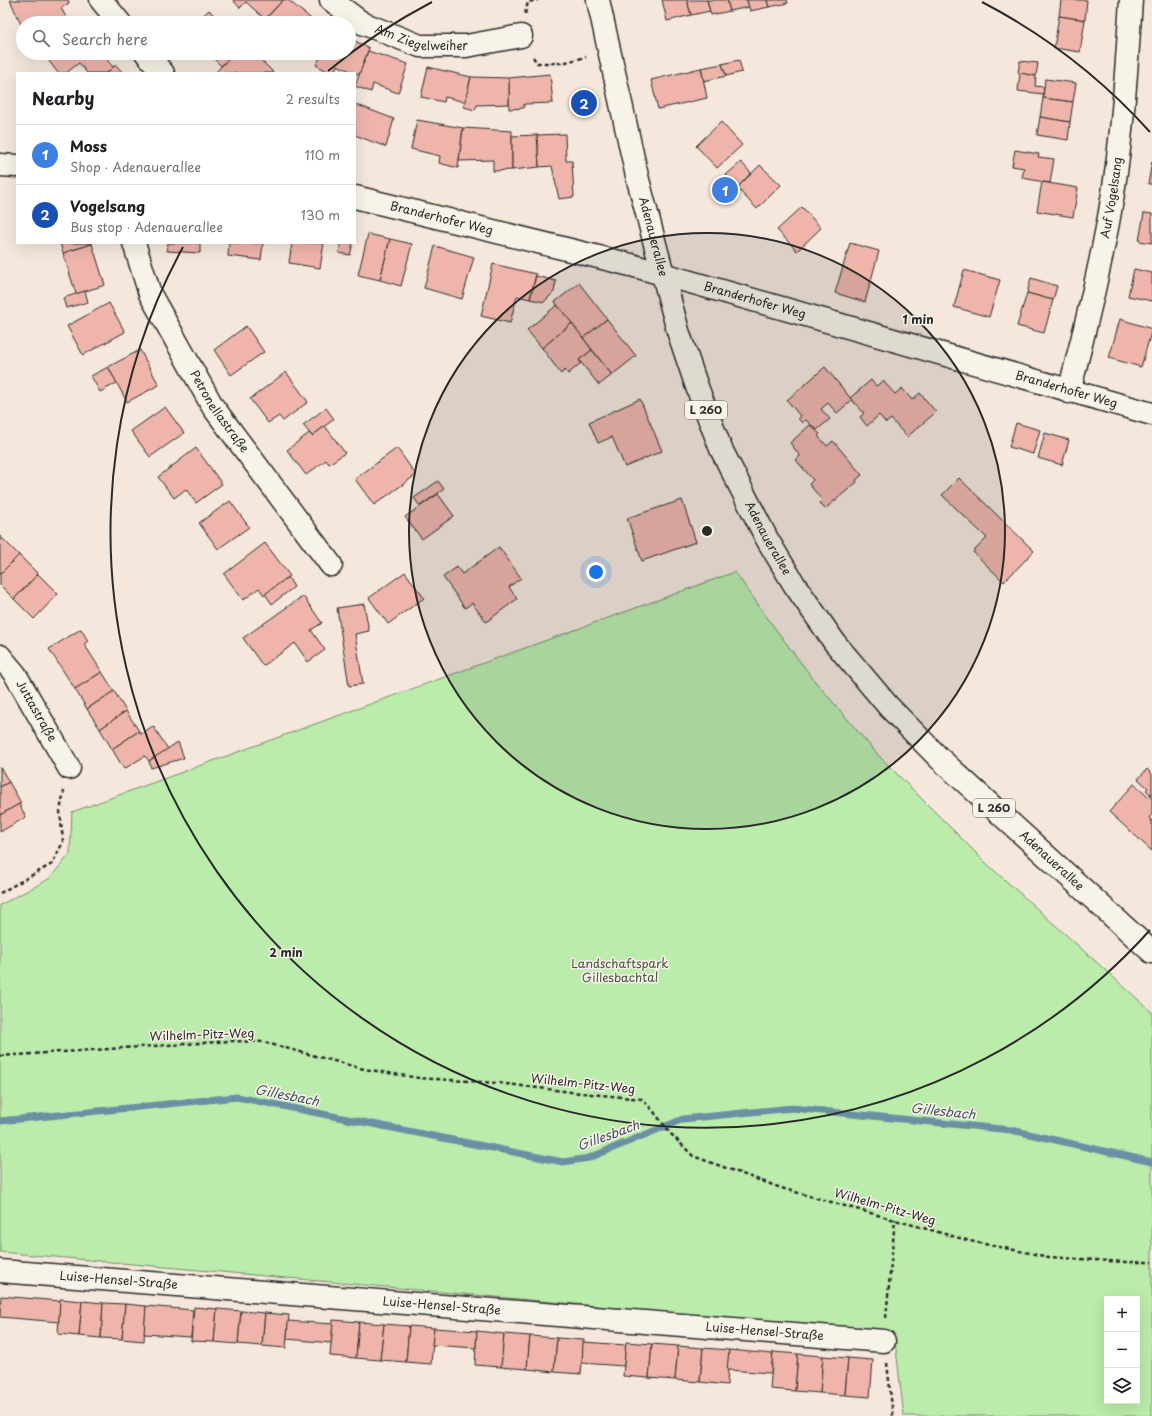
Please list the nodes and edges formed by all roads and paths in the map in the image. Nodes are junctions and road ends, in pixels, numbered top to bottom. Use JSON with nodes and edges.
{"nodes":[{"id":1,"x":101,"y":0,"type":"edge"},
{"id":2,"x":331,"y":0,"type":"edge"},
{"id":3,"x":598,"y":0,"type":"edge"},
{"id":4,"x":1131,"y":0,"type":"edge"},
{"id":5,"x":114,"y":16,"type":"edge"},
{"id":6,"x":353,"y":16,"type":"edge"},
{"id":7,"x":356,"y":19,"type":"edge"},
{"id":8,"x":521,"y":36,"type":"joint"},
{"id":9,"x":609,"y":51,"type":"junction"},
{"id":10,"x":152,"y":60,"type":"edge"},
{"id":11,"x":162,"y":72,"type":"edge"},
{"id":12,"x":0,"y":165,"type":"edge"},
{"id":13,"x":16,"y":166,"type":"edge"},
{"id":14,"x":356,"y":197,"type":"edge"},
{"id":15,"x":134,"y":244,"type":"edge"},
{"id":16,"x":662,"y":274,"type":"junction"},
{"id":17,"x":1069,"y":392,"type":"junction"},
{"id":18,"x":1152,"y":414,"type":"edge"},
{"id":19,"x":331,"y":565,"type":"dead end"},
{"id":20,"x":0,"y":656,"type":"edge"},
{"id":21,"x":69,"y":768,"type":"joint"},
{"id":22,"x":0,"y":893,"type":"edge"},
{"id":23,"x":1152,"y":952,"type":"edge"},
{"id":24,"x":0,"y":1056,"type":"edge"},
{"id":25,"x":1152,"y":1262,"type":"edge"},
{"id":26,"x":0,"y":1271,"type":"edge"},
{"id":27,"x":884,"y":1341,"type":"dead end"}],
"edges":[{"from":1,"to":5,"type":"street"},
{"from":2,"to":6,"type":"street","name":"Am Ziegelweiher"},
{"from":3,"to":9,"type":"street","name":"Adenauerallee","number":"L 260"},
{"from":4,"to":17,"type":"street","name":"Auf Vogelsang"},
{"from":7,"to":8,"type":"street","name":"Am Ziegelweiher"},
{"from":8,"to":9,"type":"path"},
{"from":9,"to":16,"type":"street","name":"Adenauerallee","number":"L 260"},
{"from":10,"to":11,"type":"street"},
{"from":12,"to":13,"type":"street"},
{"from":14,"to":16,"type":"street","name":"Branderhofer Weg"},
{"from":15,"to":19,"type":"street","name":"Petronellastraße"},
{"from":16,"to":17,"type":"street","name":"Branderhofer Weg"},
{"from":16,"to":23,"type":"street","name":"Adenauerallee","number":"L 260"},
{"from":17,"to":18,"type":"street","name":"Branderhofer Weg"},
{"from":20,"to":21,"type":"street","name":"Juttastraße"},
{"from":21,"to":22,"type":"path"},
{"from":24,"to":25,"type":"path","name":"Wilhelm-Pitz-Weg"},
{"from":26,"to":27,"type":"street","name":"Luise-Hensel-Straße"}]}
